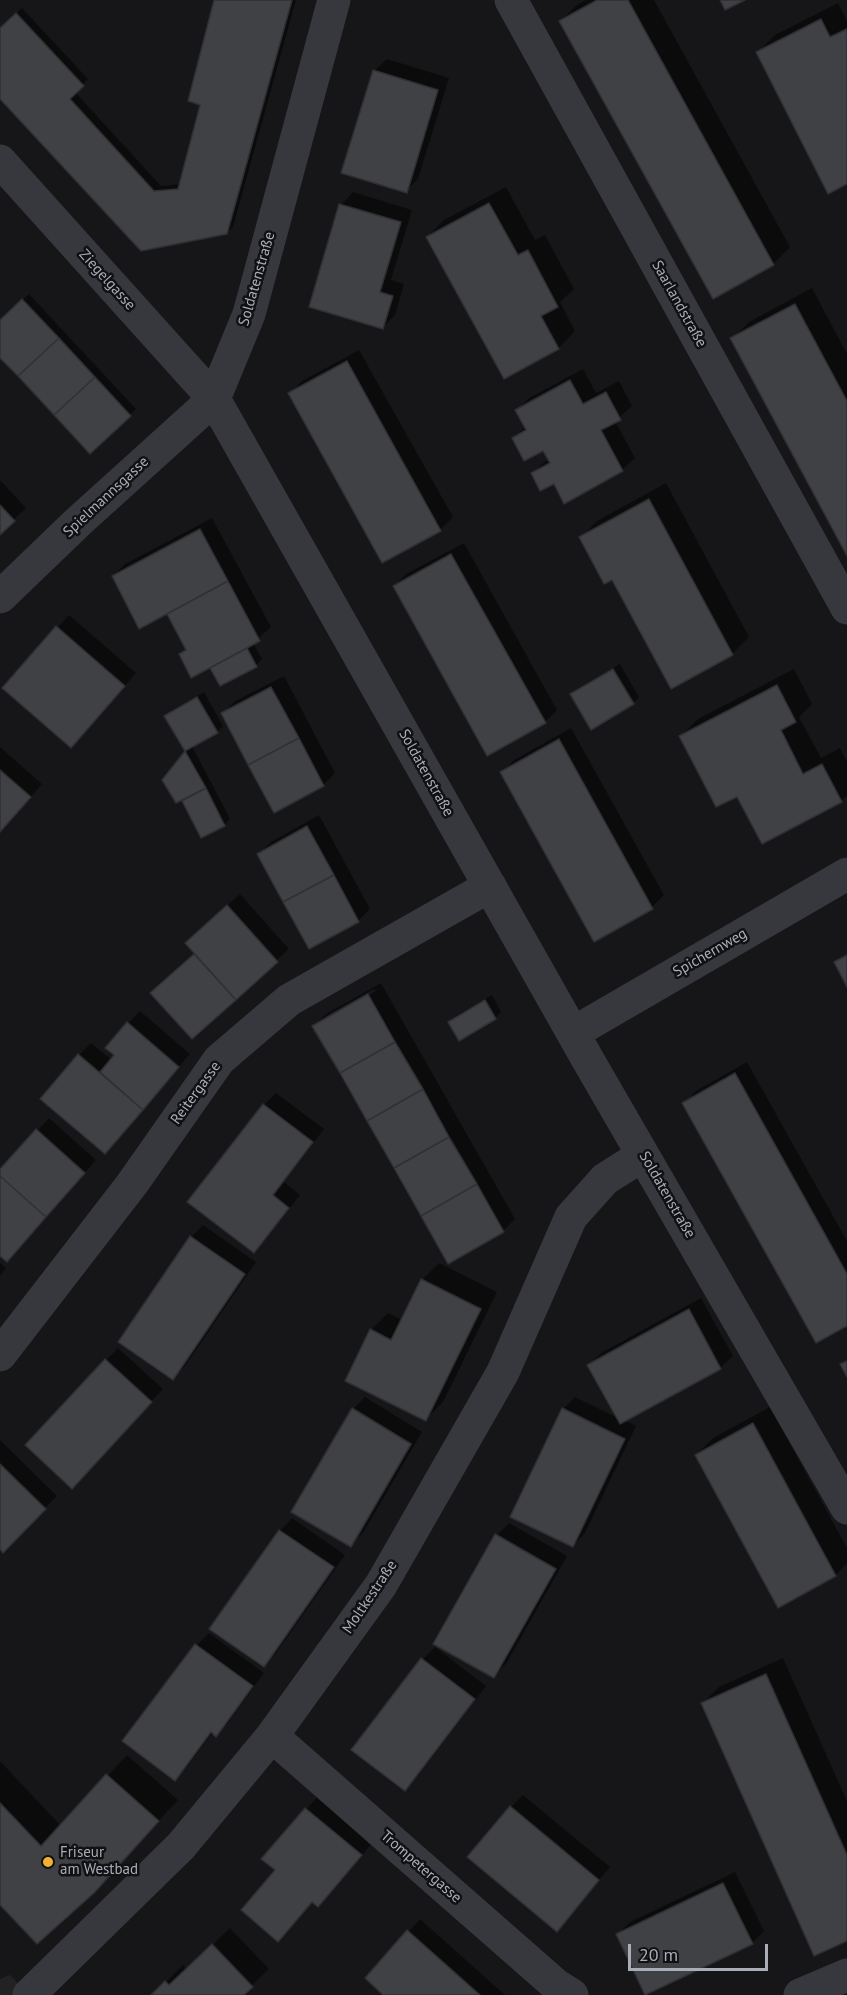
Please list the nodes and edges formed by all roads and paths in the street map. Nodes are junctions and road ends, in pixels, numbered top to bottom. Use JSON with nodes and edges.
{"nodes":[{"id":1,"x":334,"y":0,"type":"edge"},
{"id":2,"x":511,"y":0,"type":"edge"},
{"id":3,"x":0,"y":161,"type":"edge"},
{"id":4,"x":214,"y":399,"type":"junction"},
{"id":5,"x":0,"y":597,"type":"edge"},
{"id":6,"x":847,"y":608,"type":"edge"},
{"id":7,"x":847,"y":874,"type":"edge"},
{"id":8,"x":490,"y":886,"type":"junction"},
{"id":9,"x":573,"y":1033,"type":"junction"},
{"id":10,"x":644,"y":1155,"type":"junction"},
{"id":11,"x":0,"y":1356,"type":"edge"},
{"id":12,"x":847,"y":1508,"type":"edge"},
{"id":13,"x":272,"y":1736,"type":"junction"},
{"id":14,"x":847,"y":1975,"type":"edge"},
{"id":15,"x":29,"y":1995,"type":"edge"},
{"id":16,"x":572,"y":1995,"type":"edge"},
{"id":17,"x":800,"y":1995,"type":"edge"}],
"edges":[{"from":1,"to":4,"type":"street","name":"Soldatenstraße"},
{"from":2,"to":6,"type":"street","name":"Saarlandstraße"},
{"from":3,"to":4,"type":"street","name":"Ziegelgasse"},
{"from":4,"to":5,"type":"street","name":"Spielmannsgasse"},
{"from":4,"to":8,"type":"street","name":"Soldatenstraße"},
{"from":7,"to":9,"type":"street","name":"Spichernweg"},
{"from":8,"to":9,"type":"street","name":"Soldatenstraße"},
{"from":8,"to":11,"type":"street","name":"Reitergasse"},
{"from":9,"to":10,"type":"street","name":"Soldatenstraße"},
{"from":10,"to":12,"type":"street","name":"Soldatenstraße"},
{"from":10,"to":13,"type":"street","name":"Moltkestraße"},
{"from":13,"to":15,"type":"street","name":"Moltkestraße"},
{"from":13,"to":16,"type":"street","name":"Trompetergasse"},
{"from":14,"to":17,"type":"street"}]}
